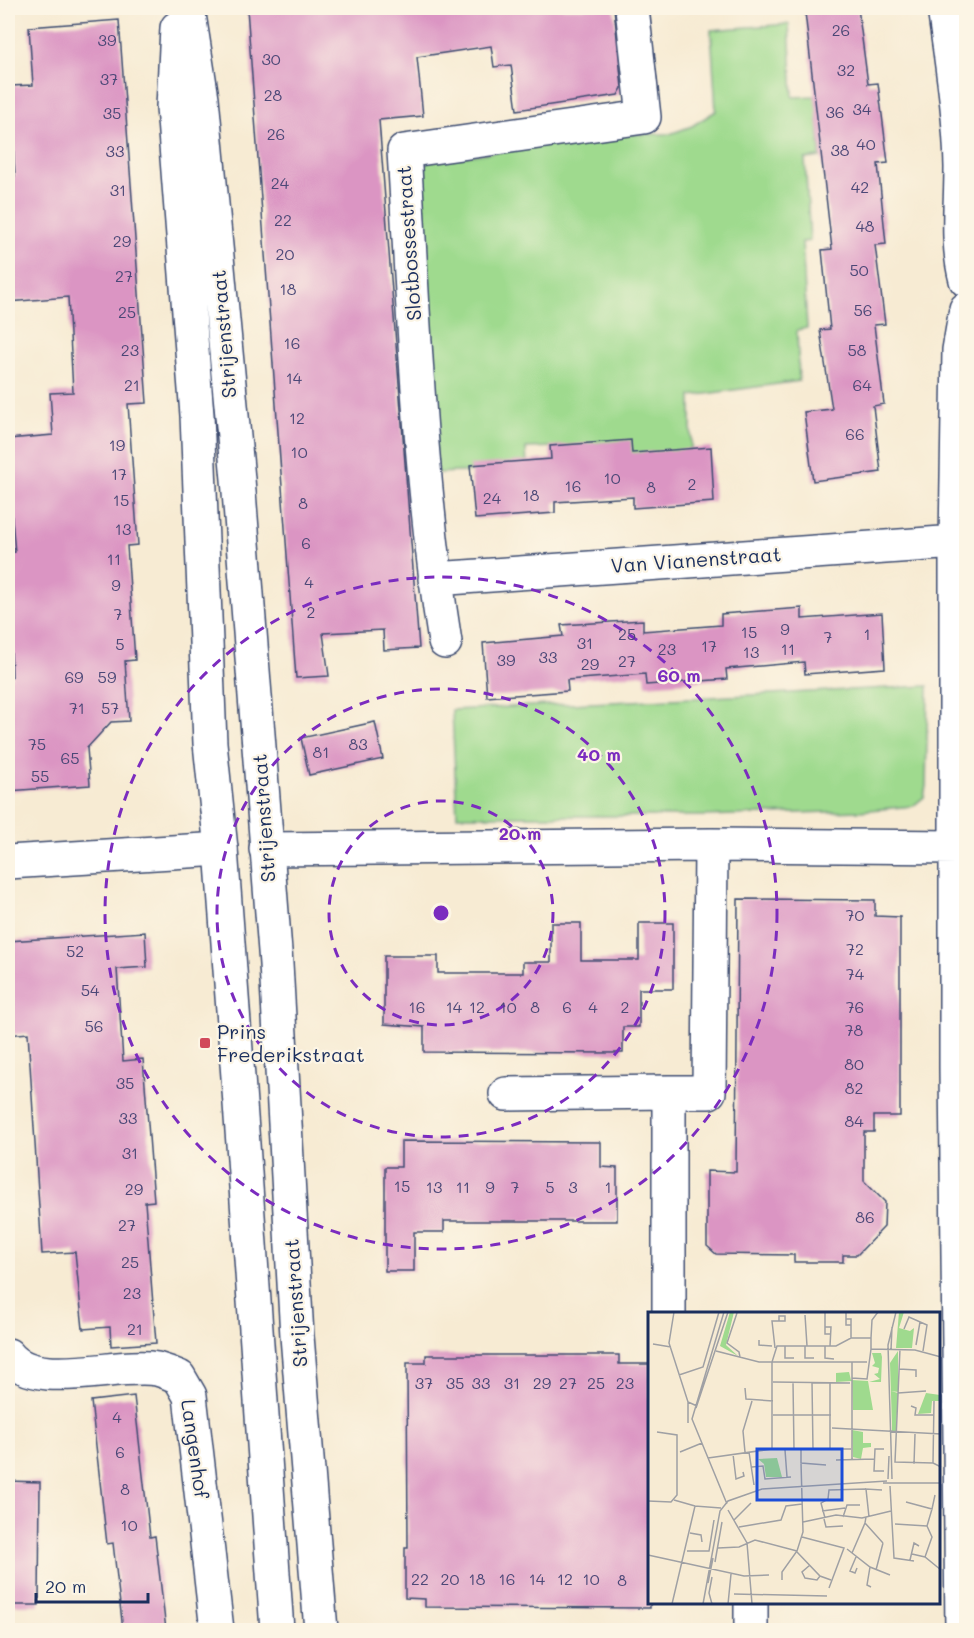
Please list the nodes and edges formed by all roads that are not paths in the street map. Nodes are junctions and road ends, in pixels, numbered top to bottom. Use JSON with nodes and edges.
{"nodes":[{"id":1,"x":178,"y":8,"type":"edge"},
{"id":2,"x":188,"y":8,"type":"edge"},
{"id":3,"x":632,"y":8,"type":"edge"},
{"id":4,"x":944,"y":8,"type":"edge"},
{"id":5,"x":966,"y":280,"type":"edge"},
{"id":6,"x":966,"y":309,"type":"edge"},
{"id":7,"x":956,"y":542,"type":"junction"},
{"id":8,"x":435,"y":579,"type":"junction"},
{"id":9,"x":445,"y":642,"type":"dead end"},
{"id":10,"x":961,"y":707,"type":"edge"},
{"id":11,"x":711,"y":845,"type":"junction"},
{"id":12,"x":956,"y":847,"type":"junction"},
{"id":13,"x":221,"y":849,"type":"junction"},
{"id":14,"x":266,"y":849,"type":"junction"},
{"id":15,"x":8,"y":862,"type":"edge"},
{"id":16,"x":961,"y":1068,"type":"edge"},
{"id":17,"x":669,"y":1092,"type":"junction"},
{"id":18,"x":506,"y":1094,"type":"dead end"},
{"id":19,"x":669,"y":1312,"type":"edge"},
{"id":20,"x":8,"y":1355,"type":"edge"},
{"id":21,"x":963,"y":1408,"type":"edge"},
{"id":22,"x":751,"y":1605,"type":"edge"},
{"id":23,"x":217,"y":1630,"type":"edge"},
{"id":24,"x":277,"y":1630,"type":"edge"},
{"id":25,"x":321,"y":1630,"type":"edge"},
{"id":26,"x":751,"y":1630,"type":"edge"},
{"id":27,"x":962,"y":1630,"type":"edge"}],
"edges":[{"from":1,"to":13,"type":"street","name":"Strijenstraat"},
{"from":2,"to":14,"type":"street","name":"Strijenstraat"},
{"from":3,"to":8,"type":"street","name":"Slotbossestraat"},
{"from":4,"to":5,"type":"street"},
{"from":6,"to":7,"type":"street"},
{"from":7,"to":8,"type":"street","name":"Van Vianenstraat"},
{"from":7,"to":10,"type":"street"},
{"from":8,"to":9,"type":"street"},
{"from":10,"to":12,"type":"street"},
{"from":11,"to":12,"type":"street"},
{"from":11,"to":14,"type":"street"},
{"from":11,"to":17,"type":"street"},
{"from":12,"to":16,"type":"street"},
{"from":13,"to":14,"type":"street"},
{"from":13,"to":15,"type":"street"},
{"from":13,"to":24,"type":"street","name":"Strijenstraat"},
{"from":14,"to":25,"type":"street","name":"Strijenstraat"},
{"from":16,"to":21,"type":"street"},
{"from":17,"to":18,"type":"street"},
{"from":17,"to":19,"type":"street"},
{"from":20,"to":23,"type":"street","name":"Langenhof"},
{"from":21,"to":27,"type":"street"},
{"from":22,"to":26,"type":"street"}]}
